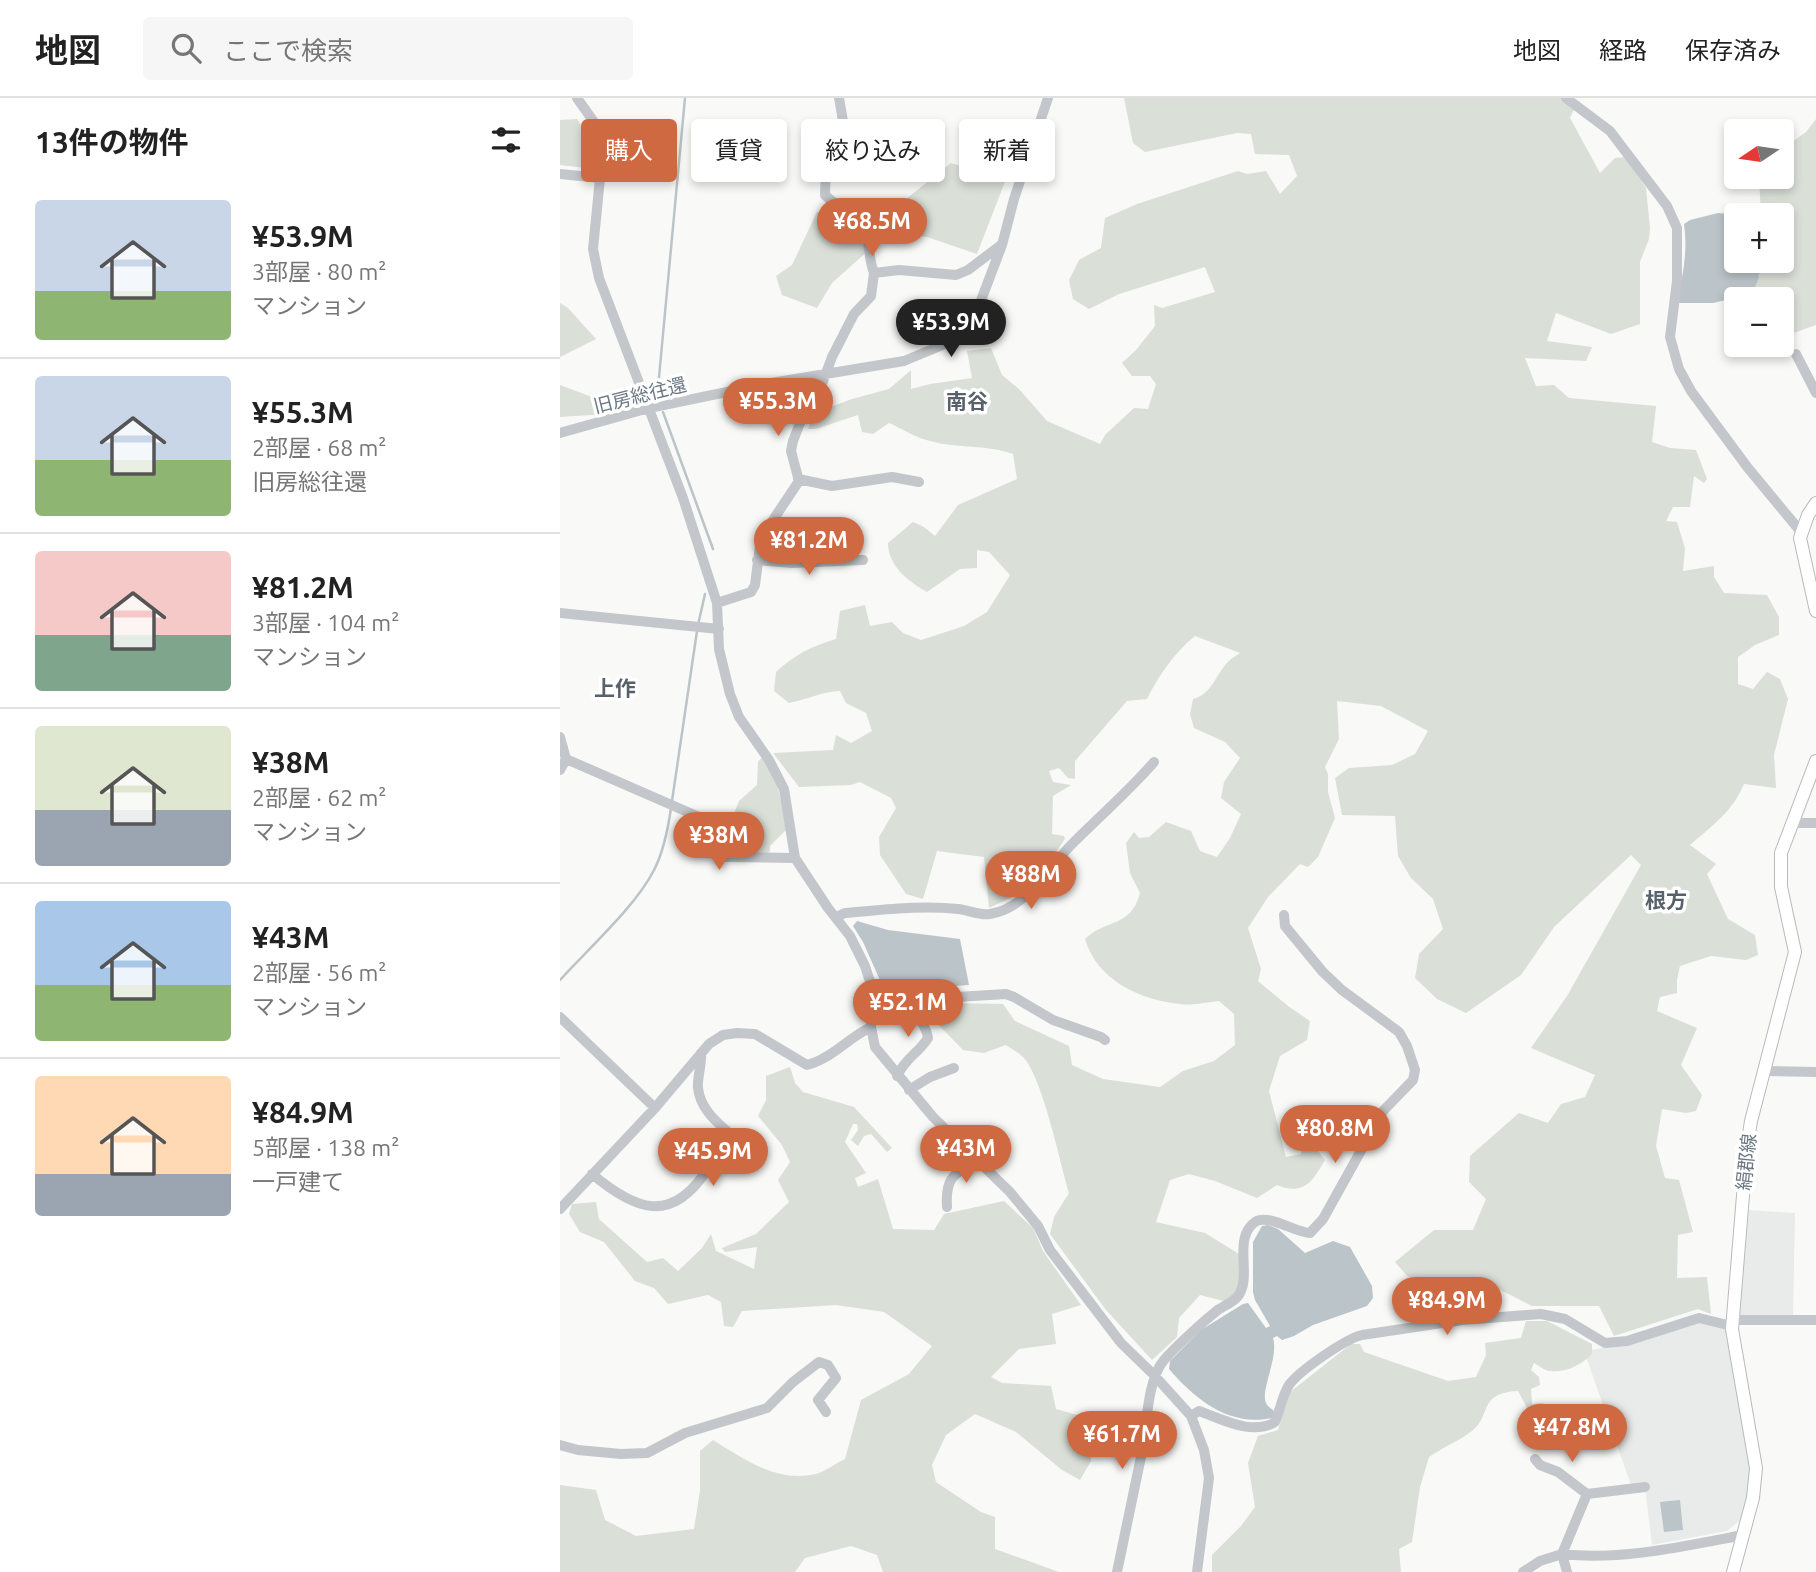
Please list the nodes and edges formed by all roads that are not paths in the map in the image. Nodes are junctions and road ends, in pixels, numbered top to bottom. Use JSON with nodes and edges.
{"nodes":[{"id":1,"x":577,"y":98,"type":"edge"},
{"id":2,"x":839,"y":98,"type":"edge"},
{"id":3,"x":1048,"y":98,"type":"edge"},
{"id":4,"x":1566,"y":98,"type":"edge"},
{"id":5,"x":591,"y":119,"type":"edge"},
{"id":6,"x":560,"y":173,"type":"edge"},
{"id":7,"x":581,"y":176,"type":"edge"},
{"id":8,"x":600,"y":182,"type":"edge"},
{"id":9,"x":1002,"y":245,"type":"junction"},
{"id":10,"x":874,"y":273,"type":"junction"},
{"id":11,"x":1796,"y":354,"type":"dead end"},
{"id":12,"x":825,"y":373,"type":"junction"},
{"id":13,"x":1816,"y":393,"type":"edge"},
{"id":14,"x":649,"y":408,"type":"junction"},
{"id":15,"x":560,"y":433,"type":"edge"},
{"id":16,"x":798,"y":478,"type":"junction"},
{"id":17,"x":919,"y":482,"type":"dead end"},
{"id":18,"x":1816,"y":503,"type":"edge"},
{"id":19,"x":1801,"y":532,"type":"junction"},
{"id":20,"x":757,"y":560,"type":"junction"},
{"id":21,"x":863,"y":560,"type":"dead end"},
{"id":22,"x":1812,"y":575,"type":"edge"},
{"id":23,"x":717,"y":603,"type":"junction"},
{"id":24,"x":1816,"y":611,"type":"edge"},
{"id":25,"x":560,"y":613,"type":"edge"},
{"id":26,"x":719,"y":629,"type":"junction"},
{"id":27,"x":560,"y":737,"type":"edge"},
{"id":28,"x":566,"y":759,"type":"junction"},
{"id":29,"x":1816,"y":761,"type":"edge"},
{"id":30,"x":1154,"y":762,"type":"dead end"},
{"id":31,"x":560,"y":770,"type":"edge"},
{"id":32,"x":1791,"y":823,"type":"junction"},
{"id":33,"x":1816,"y":823,"type":"edge"},
{"id":34,"x":795,"y":858,"type":"junction"},
{"id":35,"x":1284,"y":915,"type":"dead end"},
{"id":36,"x":836,"y":917,"type":"junction"},
{"id":37,"x":912,"y":1000,"type":"junction"},
{"id":38,"x":873,"y":1006,"type":"junction"},
{"id":39,"x":560,"y":1017,"type":"edge"},
{"id":40,"x":871,"y":1027,"type":"junction"},
{"id":41,"x":1105,"y":1040,"type":"dead end"},
{"id":42,"x":701,"y":1053,"type":"junction"},
{"id":43,"x":954,"y":1068,"type":"dead end"},
{"id":44,"x":1763,"y":1072,"type":"junction"},
{"id":45,"x":1816,"y":1072,"type":"edge"},
{"id":46,"x":897,"y":1076,"type":"junction"},
{"id":47,"x":909,"y":1090,"type":"junction"},
{"id":48,"x":655,"y":1108,"type":"junction"},
{"id":49,"x":978,"y":1159,"type":"junction"},
{"id":50,"x":592,"y":1174,"type":"junction"},
{"id":51,"x":947,"y":1207,"type":"dead end"},
{"id":52,"x":560,"y":1209,"type":"edge"},
{"id":53,"x":1816,"y":1320,"type":"edge"},
{"id":54,"x":1732,"y":1323,"type":"junction"},
{"id":55,"x":1155,"y":1376,"type":"junction"},
{"id":56,"x":827,"y":1412,"type":"dead end"},
{"id":57,"x":1191,"y":1416,"type":"junction"},
{"id":58,"x":560,"y":1445,"type":"edge"},
{"id":59,"x":1535,"y":1459,"type":"dead end"},
{"id":60,"x":1645,"y":1487,"type":"dead end"},
{"id":61,"x":1587,"y":1493,"type":"junction"},
{"id":62,"x":1743,"y":1535,"type":"junction"},
{"id":63,"x":1562,"y":1554,"type":"junction"},
{"id":64,"x":1117,"y":1572,"type":"edge"},
{"id":65,"x":1197,"y":1572,"type":"edge"},
{"id":66,"x":1523,"y":1572,"type":"edge"},
{"id":67,"x":1567,"y":1572,"type":"edge"},
{"id":68,"x":1733,"y":1572,"type":"edge"}],
"edges":[{"from":1,"to":5,"type":"street"},
{"from":2,"to":10,"type":"street"},
{"from":3,"to":9,"type":"street"},
{"from":4,"to":19,"type":"street"},
{"from":6,"to":7,"type":"street"},
{"from":8,"to":14,"type":"street"},
{"from":9,"to":10,"type":"street"},
{"from":9,"to":12,"type":"street","name":"旧房総往還"},
{"from":10,"to":12,"type":"street"},
{"from":11,"to":13,"type":"street"},
{"from":12,"to":14,"type":"street","name":"旧房総往還"},
{"from":12,"to":16,"type":"street"},
{"from":14,"to":15,"type":"street","name":"旧房総往還"},
{"from":14,"to":23,"type":"street"},
{"from":16,"to":17,"type":"street"},
{"from":16,"to":20,"type":"street"},
{"from":18,"to":19,"type":"main road"},
{"from":19,"to":22,"type":"main road"},
{"from":20,"to":21,"type":"street"},
{"from":20,"to":23,"type":"street"},
{"from":22,"to":24,"type":"main road"},
{"from":23,"to":26,"type":"street"},
{"from":25,"to":26,"type":"street"},
{"from":26,"to":34,"type":"street"},
{"from":27,"to":28,"type":"street"},
{"from":28,"to":31,"type":"street"},
{"from":28,"to":34,"type":"street"},
{"from":29,"to":32,"type":"main road","name":"絹郡線"},
{"from":30,"to":36,"type":"street"},
{"from":32,"to":33,"type":"street"},
{"from":32,"to":44,"type":"main road","name":"絹郡線"},
{"from":34,"to":36,"type":"street"},
{"from":35,"to":55,"type":"street"},
{"from":36,"to":38,"type":"street"},
{"from":37,"to":38,"type":"street"},
{"from":37,"to":41,"type":"street"},
{"from":37,"to":46,"type":"street"},
{"from":38,"to":40,"type":"street"},
{"from":39,"to":48,"type":"street"},
{"from":40,"to":42,"type":"street"},
{"from":40,"to":46,"type":"street"},
{"from":42,"to":48,"type":"street"},
{"from":42,"to":50,"type":"street"},
{"from":43,"to":47,"type":"street"},
{"from":44,"to":45,"type":"street"},
{"from":44,"to":54,"type":"main road","name":"絹郡線"},
{"from":46,"to":47,"type":"street"},
{"from":47,"to":49,"type":"street"},
{"from":48,"to":50,"type":"street"},
{"from":49,"to":51,"type":"street"},
{"from":49,"to":55,"type":"street"},
{"from":50,"to":52,"type":"street"},
{"from":53,"to":54,"type":"street"},
{"from":54,"to":57,"type":"street"},
{"from":54,"to":62,"type":"main road","name":"絹郡線"},
{"from":55,"to":57,"type":"street"},
{"from":55,"to":64,"type":"street"},
{"from":56,"to":58,"type":"street"},
{"from":57,"to":65,"type":"street"},
{"from":59,"to":61,"type":"street"},
{"from":60,"to":61,"type":"street"},
{"from":61,"to":63,"type":"street"},
{"from":62,"to":63,"type":"street"},
{"from":62,"to":68,"type":"main road","name":"絹郡線"},
{"from":63,"to":66,"type":"street"},
{"from":63,"to":67,"type":"street"}]}
